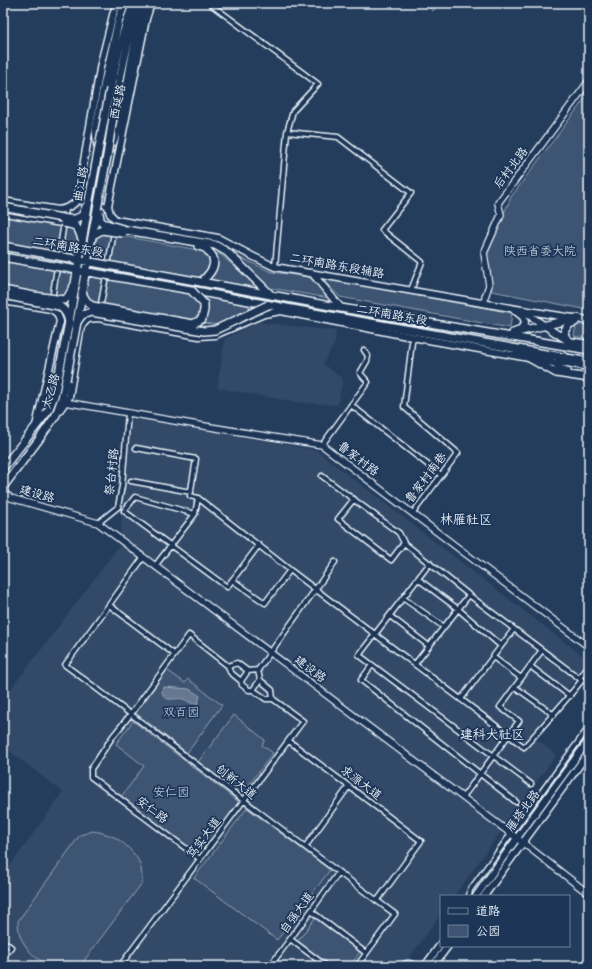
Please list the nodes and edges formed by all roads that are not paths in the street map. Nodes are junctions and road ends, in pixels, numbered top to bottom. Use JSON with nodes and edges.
{"nodes":[{"id":1,"x":119,"y":3,"type":"edge"},
{"id":2,"x":126,"y":3,"type":"edge"},
{"id":3,"x":134,"y":3,"type":"edge"},
{"id":4,"x":140,"y":3,"type":"edge"},
{"id":5,"x":147,"y":3,"type":"edge"},
{"id":6,"x":151,"y":3,"type":"edge"},
{"id":7,"x":209,"y":3,"type":"edge"},
{"id":8,"x":589,"y":81,"type":"edge"},
{"id":9,"x":114,"y":90,"type":"junction"},
{"id":10,"x":287,"y":132,"type":"junction"},
{"id":11,"x":99,"y":153,"type":"junction"},
{"id":12,"x":107,"y":156,"type":"junction"},
{"id":13,"x":89,"y":200,"type":"junction"},
{"id":14,"x":3,"y":201,"type":"edge"},
{"id":15,"x":77,"y":201,"type":"junction"},
{"id":16,"x":98,"y":204,"type":"junction"},
{"id":17,"x":108,"y":206,"type":"junction"},
{"id":18,"x":3,"y":207,"type":"edge"},
{"id":19,"x":66,"y":209,"type":"junction"},
{"id":20,"x":3,"y":212,"type":"edge"},
{"id":21,"x":116,"y":220,"type":"junction"},
{"id":22,"x":93,"y":235,"type":"junction"},
{"id":23,"x":83,"y":240,"type":"junction"},
{"id":24,"x":3,"y":246,"type":"edge"},
{"id":25,"x":3,"y":257,"type":"edge"},
{"id":26,"x":275,"y":267,"type":"junction"},
{"id":27,"x":312,"y":273,"type":"junction"},
{"id":28,"x":201,"y":282,"type":"junction"},
{"id":29,"x":75,"y":284,"type":"junction"},
{"id":30,"x":83,"y":288,"type":"junction"},
{"id":31,"x":3,"y":290,"type":"edge"},
{"id":32,"x":191,"y":290,"type":"junction"},
{"id":33,"x":411,"y":290,"type":"junction"},
{"id":34,"x":3,"y":295,"type":"edge"},
{"id":35,"x":272,"y":295,"type":"junction"},
{"id":36,"x":3,"y":301,"type":"edge"},
{"id":37,"x":485,"y":303,"type":"junction"},
{"id":38,"x":268,"y":305,"type":"junction"},
{"id":39,"x":341,"y":308,"type":"junction"},
{"id":40,"x":512,"y":308,"type":"junction"},
{"id":41,"x":51,"y":309,"type":"junction"},
{"id":42,"x":294,"y":309,"type":"junction"},
{"id":43,"x":522,"y":310,"type":"junction"},
{"id":44,"x":281,"y":311,"type":"junction"},
{"id":45,"x":98,"y":318,"type":"junction"},
{"id":46,"x":576,"y":318,"type":"junction"},
{"id":47,"x":60,"y":321,"type":"junction"},
{"id":48,"x":589,"y":321,"type":"edge"},
{"id":49,"x":76,"y":323,"type":"junction"},
{"id":50,"x":589,"y":324,"type":"edge"},
{"id":51,"x":545,"y":326,"type":"junction"},
{"id":52,"x":485,"y":332,"type":"junction"},
{"id":53,"x":514,"y":333,"type":"junction"},
{"id":54,"x":412,"y":337,"type":"junction"},
{"id":55,"x":568,"y":341,"type":"junction"},
{"id":56,"x":575,"y":345,"type":"junction"},
{"id":57,"x":510,"y":347,"type":"junction"},
{"id":58,"x":587,"y":348,"type":"edge"},
{"id":59,"x":364,"y":350,"type":"dead end"},
{"id":60,"x":564,"y":357,"type":"junction"},
{"id":61,"x":529,"y":358,"type":"junction"},
{"id":62,"x":589,"y":362,"type":"edge"},
{"id":63,"x":557,"y":364,"type":"junction"},
{"id":64,"x":589,"y":367,"type":"edge"},
{"id":65,"x":589,"y":374,"type":"edge"},
{"id":66,"x":589,"y":378,"type":"edge"},
{"id":67,"x":65,"y":402,"type":"junction"},
{"id":68,"x":351,"y":405,"type":"junction"},
{"id":69,"x":128,"y":413,"type":"junction"},
{"id":70,"x":56,"y":415,"type":"junction"},
{"id":71,"x":36,"y":426,"type":"junction"},
{"id":72,"x":322,"y":445,"type":"junction"},
{"id":73,"x":136,"y":448,"type":"dead end"},
{"id":74,"x":3,"y":468,"type":"edge"},
{"id":75,"x":441,"y":475,"type":"junction"},
{"id":76,"x":322,"y":476,"type":"dead end"},
{"id":77,"x":132,"y":481,"type":"dead end"},
{"id":78,"x":3,"y":487,"type":"edge"},
{"id":79,"x":3,"y":492,"type":"edge"},
{"id":80,"x":191,"y":492,"type":"junction"},
{"id":81,"x":198,"y":498,"type":"junction"},
{"id":82,"x":354,"y":499,"type":"junction"},
{"id":83,"x":413,"y":513,"type":"junction"},
{"id":84,"x":195,"y":514,"type":"junction"},
{"id":85,"x":98,"y":523,"type":"junction"},
{"id":86,"x":404,"y":543,"type":"junction"},
{"id":87,"x":259,"y":545,"type":"junction"},
{"id":88,"x":171,"y":546,"type":"junction"},
{"id":89,"x":143,"y":558,"type":"junction"},
{"id":90,"x":335,"y":562,"type":"dead end"},
{"id":91,"x":430,"y":563,"type":"junction"},
{"id":92,"x":155,"y":566,"type":"junction"},
{"id":93,"x":290,"y":570,"type":"junction"},
{"id":94,"x":418,"y":578,"type":"junction"},
{"id":95,"x":232,"y":580,"type":"junction"},
{"id":96,"x":315,"y":589,"type":"junction"},
{"id":97,"x":469,"y":595,"type":"junction"},
{"id":98,"x":404,"y":598,"type":"junction"},
{"id":99,"x":109,"y":605,"type":"junction"},
{"id":100,"x":458,"y":609,"type":"junction"},
{"id":101,"x":390,"y":616,"type":"junction"},
{"id":102,"x":444,"y":627,"type":"junction"},
{"id":103,"x":514,"y":629,"type":"junction"},
{"id":104,"x":375,"y":634,"type":"junction"},
{"id":105,"x":429,"y":646,"type":"junction"},
{"id":106,"x":501,"y":646,"type":"junction"},
{"id":107,"x":589,"y":647,"type":"edge"},
{"id":108,"x":542,"y":650,"type":"junction"},
{"id":109,"x":270,"y":653,"type":"junction"},
{"id":110,"x":174,"y":654,"type":"junction"},
{"id":111,"x":493,"y":657,"type":"junction"},
{"id":112,"x":415,"y":664,"type":"junction"},
{"id":113,"x":372,"y":665,"type":"junction"},
{"id":114,"x":228,"y":666,"type":"junction"},
{"id":115,"x":530,"y":666,"type":"junction"},
{"id":116,"x":589,"y":666,"type":"edge"},
{"id":117,"x":258,"y":670,"type":"junction"},
{"id":118,"x":248,"y":671,"type":"junction"},
{"id":119,"x":521,"y":678,"type":"junction"},
{"id":120,"x":579,"y":678,"type":"junction"},
{"id":121,"x":260,"y":680,"type":"junction"},
{"id":122,"x":241,"y":681,"type":"junction"},
{"id":123,"x":515,"y":687,"type":"junction"},
{"id":124,"x":253,"y":690,"type":"junction"},
{"id":125,"x":570,"y":696,"type":"junction"},
{"id":126,"x":273,"y":699,"type":"junction"},
{"id":127,"x":461,"y":699,"type":"junction"},
{"id":128,"x":131,"y":714,"type":"junction"},
{"id":129,"x":554,"y":715,"type":"junction"},
{"id":130,"x":589,"y":727,"type":"edge"},
{"id":131,"x":509,"y":736,"type":"junction"},
{"id":132,"x":589,"y":740,"type":"edge"},
{"id":133,"x":289,"y":741,"type":"junction"},
{"id":134,"x":493,"y":756,"type":"junction"},
{"id":135,"x":588,"y":756,"type":"edge"},
{"id":136,"x":480,"y":774,"type":"junction"},
{"id":137,"x":531,"y":784,"type":"dead end"},
{"id":138,"x":349,"y":786,"type":"junction"},
{"id":139,"x":463,"y":797,"type":"junction"},
{"id":140,"x":244,"y":801,"type":"junction"},
{"id":141,"x":516,"y":802,"type":"dead end"},
{"id":142,"x":511,"y":834,"type":"junction"},
{"id":143,"x":517,"y":838,"type":"junction"},
{"id":144,"x":522,"y":842,"type":"junction"},
{"id":145,"x":305,"y":847,"type":"junction"},
{"id":146,"x":200,"y":859,"type":"junction"},
{"id":147,"x":339,"y":872,"type":"junction"},
{"id":148,"x":589,"y":894,"type":"edge"},
{"id":149,"x":469,"y":895,"type":"edge"},
{"id":150,"x":477,"y":895,"type":"edge"},
{"id":151,"x":485,"y":895,"type":"edge"},
{"id":152,"x":377,"y":901,"type":"junction"},
{"id":153,"x":311,"y":911,"type":"junction"},
{"id":154,"x":290,"y":939,"type":"junction"},
{"id":155,"x":3,"y":941,"type":"edge"},
{"id":156,"x":440,"y":945,"type":"edge"},
{"id":157,"x":447,"y":947,"type":"edge"},
{"id":158,"x":366,"y":953,"type":"junction"},
{"id":159,"x":3,"y":957,"type":"edge"},
{"id":160,"x":120,"y":966,"type":"edge"},
{"id":161,"x":270,"y":966,"type":"edge"},
{"id":162,"x":326,"y":966,"type":"edge"},
{"id":163,"x":358,"y":966,"type":"edge"},
{"id":164,"x":402,"y":966,"type":"edge"},
{"id":165,"x":417,"y":966,"type":"edge"},
{"id":166,"x":424,"y":966,"type":"edge"},
{"id":167,"x":433,"y":966,"type":"edge"}],
"edges":[{"from":1,"to":15,"type":"main road","name":"西延路"},
{"from":2,"to":11,"type":"main road","bridge":true},
{"from":3,"to":9,"type":"main road"},
{"from":4,"to":9,"type":"main road"},
{"from":5,"to":12,"type":"main road","bridge":true},
{"from":6,"to":17,"type":"main road","name":"西延路"},
{"from":7,"to":10,"type":"street"},
{"from":8,"to":37,"type":"street","name":"后村北路"},
{"from":9,"to":11,"type":"main road","name":"曲江路","bridge":true},
{"from":9,"to":12,"type":"main road","name":"曲江路","bridge":true},
{"from":10,"to":26,"type":"street"},
{"from":10,"to":33,"type":"street"},
{"from":11,"to":13,"type":"main road","name":"曲江路","bridge":true},
{"from":12,"to":16,"type":"main road","name":"曲江路","bridge":true},
{"from":13,"to":18,"type":"main road","bridge":true},
{"from":13,"to":23,"type":"main road","name":"曲江路","bridge":true},
{"from":14,"to":19,"type":"main road"},
{"from":15,"to":17,"type":"street"},
{"from":15,"to":19,"type":"main road"},
{"from":16,"to":22,"type":"main road","name":"曲江路","bridge":true},
{"from":16,"to":35,"type":"main road","bridge":true},
{"from":17,"to":21,"type":"main road"},
{"from":19,"to":41,"type":"street"},
{"from":20,"to":23,"type":"main road","bridge":true},
{"from":21,"to":26,"type":"main road","name":"二环南路东段辅路"},
{"from":21,"to":45,"type":"street"},
{"from":22,"to":28,"type":"main road","bridge":true},
{"from":22,"to":30,"type":"main road","name":"曲江路","bridge":true},
{"from":23,"to":29,"type":"main road","name":"曲江路","bridge":true},
{"from":24,"to":28,"type":"main road","name":"二环南路东段","bridge":true},
{"from":25,"to":32,"type":"main road","name":"二环南路东段","bridge":true},
{"from":26,"to":27,"type":"main road","name":"二环南路东段辅路"},
{"from":27,"to":33,"type":"main road","name":"二环南路东段辅路"},
{"from":27,"to":39,"type":"main road"},
{"from":28,"to":35,"type":"main road","name":"二环南路东段"},
{"from":29,"to":31,"type":"main road","bridge":true},
{"from":29,"to":49,"type":"main road","name":"太乙路","bridge":true},
{"from":30,"to":32,"type":"main road","bridge":true},
{"from":30,"to":49,"type":"main road","name":"太乙路","bridge":true},
{"from":32,"to":38,"type":"main road","name":"二环南路东段","bridge":true},
{"from":33,"to":37,"type":"main road","name":"二环南路东段辅路"},
{"from":34,"to":49,"type":"main road","bridge":true},
{"from":35,"to":39,"type":"main road","name":"二环南路东段"},
{"from":36,"to":41,"type":"main road"},
{"from":37,"to":40,"type":"main road","name":"二环南路东段辅路"},
{"from":38,"to":42,"type":"main road","name":"二环南路东段"},
{"from":38,"to":49,"type":"main road","bridge":true},
{"from":39,"to":52,"type":"main road","name":"二环南路东段"},
{"from":40,"to":43,"type":"main road","name":"二环南路东段辅路"},
{"from":40,"to":53,"type":"main road"},
{"from":41,"to":47,"type":"main road"},
{"from":42,"to":44,"type":"main road"},
{"from":42,"to":57,"type":"main road","name":"二环南路东段"},
{"from":43,"to":46,"type":"main road","name":"二环南路东段辅路"},
{"from":43,"to":51,"type":"main road"},
{"from":44,"to":45,"type":"main road"},
{"from":44,"to":54,"type":"main road"},
{"from":45,"to":49,"type":"main road"},
{"from":46,"to":48,"type":"main road"},
{"from":46,"to":51,"type":"main road"},
{"from":47,"to":49,"type":"street"},
{"from":47,"to":71,"type":"main road"},
{"from":49,"to":67,"type":"main road"},
{"from":49,"to":70,"type":"main road","name":"太乙路","bridge":true},
{"from":49,"to":71,"type":"main road","name":"太乙路","bridge":true},
{"from":50,"to":55,"type":"main road"},
{"from":51,"to":53,"type":"main road"},
{"from":51,"to":55,"type":"main road"},
{"from":52,"to":53,"type":"main road"},
{"from":52,"to":58,"type":"main road"},
{"from":53,"to":56,"type":"main road"},
{"from":54,"to":61,"type":"main road"},
{"from":54,"to":75,"type":"street","name":"鲁家村南巷"},
{"from":55,"to":56,"type":"main road"},
{"from":55,"to":58,"type":"main road"},
{"from":56,"to":58,"type":"main road"},
{"from":57,"to":60,"type":"main road","name":"二环南路东段"},
{"from":57,"to":61,"type":"main road"},
{"from":59,"to":68,"type":"street"},
{"from":60,"to":61,"type":"main road"},
{"from":60,"to":62,"type":"main road","name":"二环南路东段"},
{"from":60,"to":63,"type":"main road"},
{"from":61,"to":63,"type":"main road"},
{"from":61,"to":66,"type":"main road"},
{"from":63,"to":64,"type":"main road"},
{"from":63,"to":65,"type":"main road"},
{"from":67,"to":69,"type":"street","name":"鲁家村路"},
{"from":67,"to":70,"type":"main road"},
{"from":68,"to":72,"type":"street"},
{"from":68,"to":75,"type":"street"},
{"from":69,"to":72,"type":"street","name":"鲁家村路"},
{"from":69,"to":85,"type":"street","name":"祭台村路"},
{"from":70,"to":78,"type":"main road","name":"太乙路"},
{"from":71,"to":74,"type":"main road","name":"太乙路"},
{"from":72,"to":83,"type":"street","name":"鲁家村路"},
{"from":73,"to":80,"type":"street"},
{"from":75,"to":83,"type":"street","name":"鲁家村南巷"},
{"from":76,"to":82,"type":"street"},
{"from":77,"to":80,"type":"street"},
{"from":79,"to":85,"type":"street","name":"建设路"},
{"from":80,"to":81,"type":"street"},
{"from":81,"to":84,"type":"street"},
{"from":81,"to":87,"type":"street"},
{"from":82,"to":86,"type":"street"},
{"from":82,"to":86,"type":"street"},
{"from":83,"to":107,"type":"street","name":"鲁家村路"},
{"from":84,"to":88,"type":"street"},
{"from":84,"to":88,"type":"street"},
{"from":85,"to":89,"type":"street","name":"建设路"},
{"from":86,"to":91,"type":"street"},
{"from":87,"to":93,"type":"street"},
{"from":87,"to":95,"type":"street"},
{"from":88,"to":92,"type":"street"},
{"from":88,"to":95,"type":"street"},
{"from":89,"to":92,"type":"street","name":"建设路"},
{"from":89,"to":99,"type":"street"},
{"from":90,"to":96,"type":"street"},
{"from":91,"to":94,"type":"street"},
{"from":91,"to":97,"type":"street"},
{"from":92,"to":109,"type":"street","name":"建设路"},
{"from":93,"to":95,"type":"street"},
{"from":93,"to":96,"type":"street"},
{"from":94,"to":98,"type":"street"},
{"from":94,"to":100,"type":"street"},
{"from":96,"to":104,"type":"street"},
{"from":96,"to":109,"type":"street"},
{"from":97,"to":100,"type":"street"},
{"from":97,"to":103,"type":"street"},
{"from":98,"to":101,"type":"street"},
{"from":98,"to":102,"type":"street"},
{"from":99,"to":110,"type":"street"},
{"from":99,"to":128,"type":"street","name":"创新大道"},
{"from":100,"to":102,"type":"street"},
{"from":100,"to":106,"type":"street"},
{"from":101,"to":104,"type":"street"},
{"from":101,"to":105,"type":"street"},
{"from":102,"to":105,"type":"street"},
{"from":103,"to":106,"type":"street"},
{"from":103,"to":108,"type":"street"},
{"from":104,"to":112,"type":"street"},
{"from":104,"to":113,"type":"street"},
{"from":105,"to":112,"type":"street"},
{"from":106,"to":111,"type":"street"},
{"from":108,"to":115,"type":"street"},
{"from":108,"to":120,"type":"street"},
{"from":109,"to":117,"type":"street"},
{"from":109,"to":139,"type":"street","name":"建设路"},
{"from":110,"to":114,"type":"street"},
{"from":110,"to":128,"type":"street"},
{"from":111,"to":119,"type":"street"},
{"from":111,"to":127,"type":"street"},
{"from":112,"to":127,"type":"street"},
{"from":113,"to":134,"type":"street"},
{"from":113,"to":136,"type":"street"},
{"from":114,"to":118,"type":"street"},
{"from":114,"to":122,"type":"street"},
{"from":115,"to":119,"type":"street"},
{"from":115,"to":125,"type":"street"},
{"from":116,"to":120,"type":"street"},
{"from":117,"to":118,"type":"street"},
{"from":117,"to":121,"type":"street"},
{"from":118,"to":122,"type":"street"},
{"from":119,"to":123,"type":"street"},
{"from":120,"to":125,"type":"street"},
{"from":121,"to":124,"type":"street"},
{"from":121,"to":126,"type":"street"},
{"from":122,"to":124,"type":"street"},
{"from":123,"to":129,"type":"street"},
{"from":123,"to":131,"type":"street"},
{"from":124,"to":126,"type":"street"},
{"from":125,"to":129,"type":"street"},
{"from":126,"to":133,"type":"street","name":"笃实大道"},
{"from":127,"to":131,"type":"street"},
{"from":128,"to":140,"type":"street","name":"创新大道"},
{"from":128,"to":146,"type":"street","name":"安仁路"},
{"from":129,"to":131,"type":"street"},
{"from":130,"to":142,"type":"street"},
{"from":131,"to":134,"type":"street"},
{"from":132,"to":143,"type":"main road","name":"雁塔北路"},
{"from":133,"to":138,"type":"street","name":"求源大道"},
{"from":133,"to":140,"type":"street","name":"笃实大道"},
{"from":134,"to":136,"type":"street"},
{"from":134,"to":137,"type":"street"},
{"from":135,"to":144,"type":"main road","name":"雁塔北路"},
{"from":136,"to":139,"type":"street"},
{"from":136,"to":141,"type":"street"},
{"from":138,"to":145,"type":"street"},
{"from":138,"to":152,"type":"street","name":"求源大道"},
{"from":139,"to":142,"type":"street","name":"建设路"},
{"from":140,"to":145,"type":"street","name":"创新大道"},
{"from":140,"to":146,"type":"street","name":"笃实大道"},
{"from":142,"to":143,"type":"street","name":"建设路"},
{"from":142,"to":149,"type":"street"},
{"from":143,"to":144,"type":"street","name":"建设路"},
{"from":143,"to":150,"type":"main road","name":"雁塔北路"},
{"from":144,"to":148,"type":"street","name":"建设路"},
{"from":144,"to":151,"type":"main road","name":"雁塔北路"},
{"from":145,"to":147,"type":"street","name":"创新大道"},
{"from":146,"to":160,"type":"street","name":"笃实大道"},
{"from":147,"to":152,"type":"street","name":"创新大道"},
{"from":147,"to":153,"type":"street","name":"自强大道"},
{"from":152,"to":158,"type":"street","name":"创新大道"},
{"from":153,"to":154,"type":"street","name":"自强大道"},
{"from":153,"to":158,"type":"street"},
{"from":154,"to":161,"type":"street","name":"自强大道"},
{"from":154,"to":162,"type":"street"},
{"from":155,"to":159,"type":"street"},
{"from":156,"to":166,"type":"main road"},
{"from":157,"to":167,"type":"main road"},
{"from":158,"to":163,"type":"street"},
{"from":164,"to":165,"type":"street"}]}
